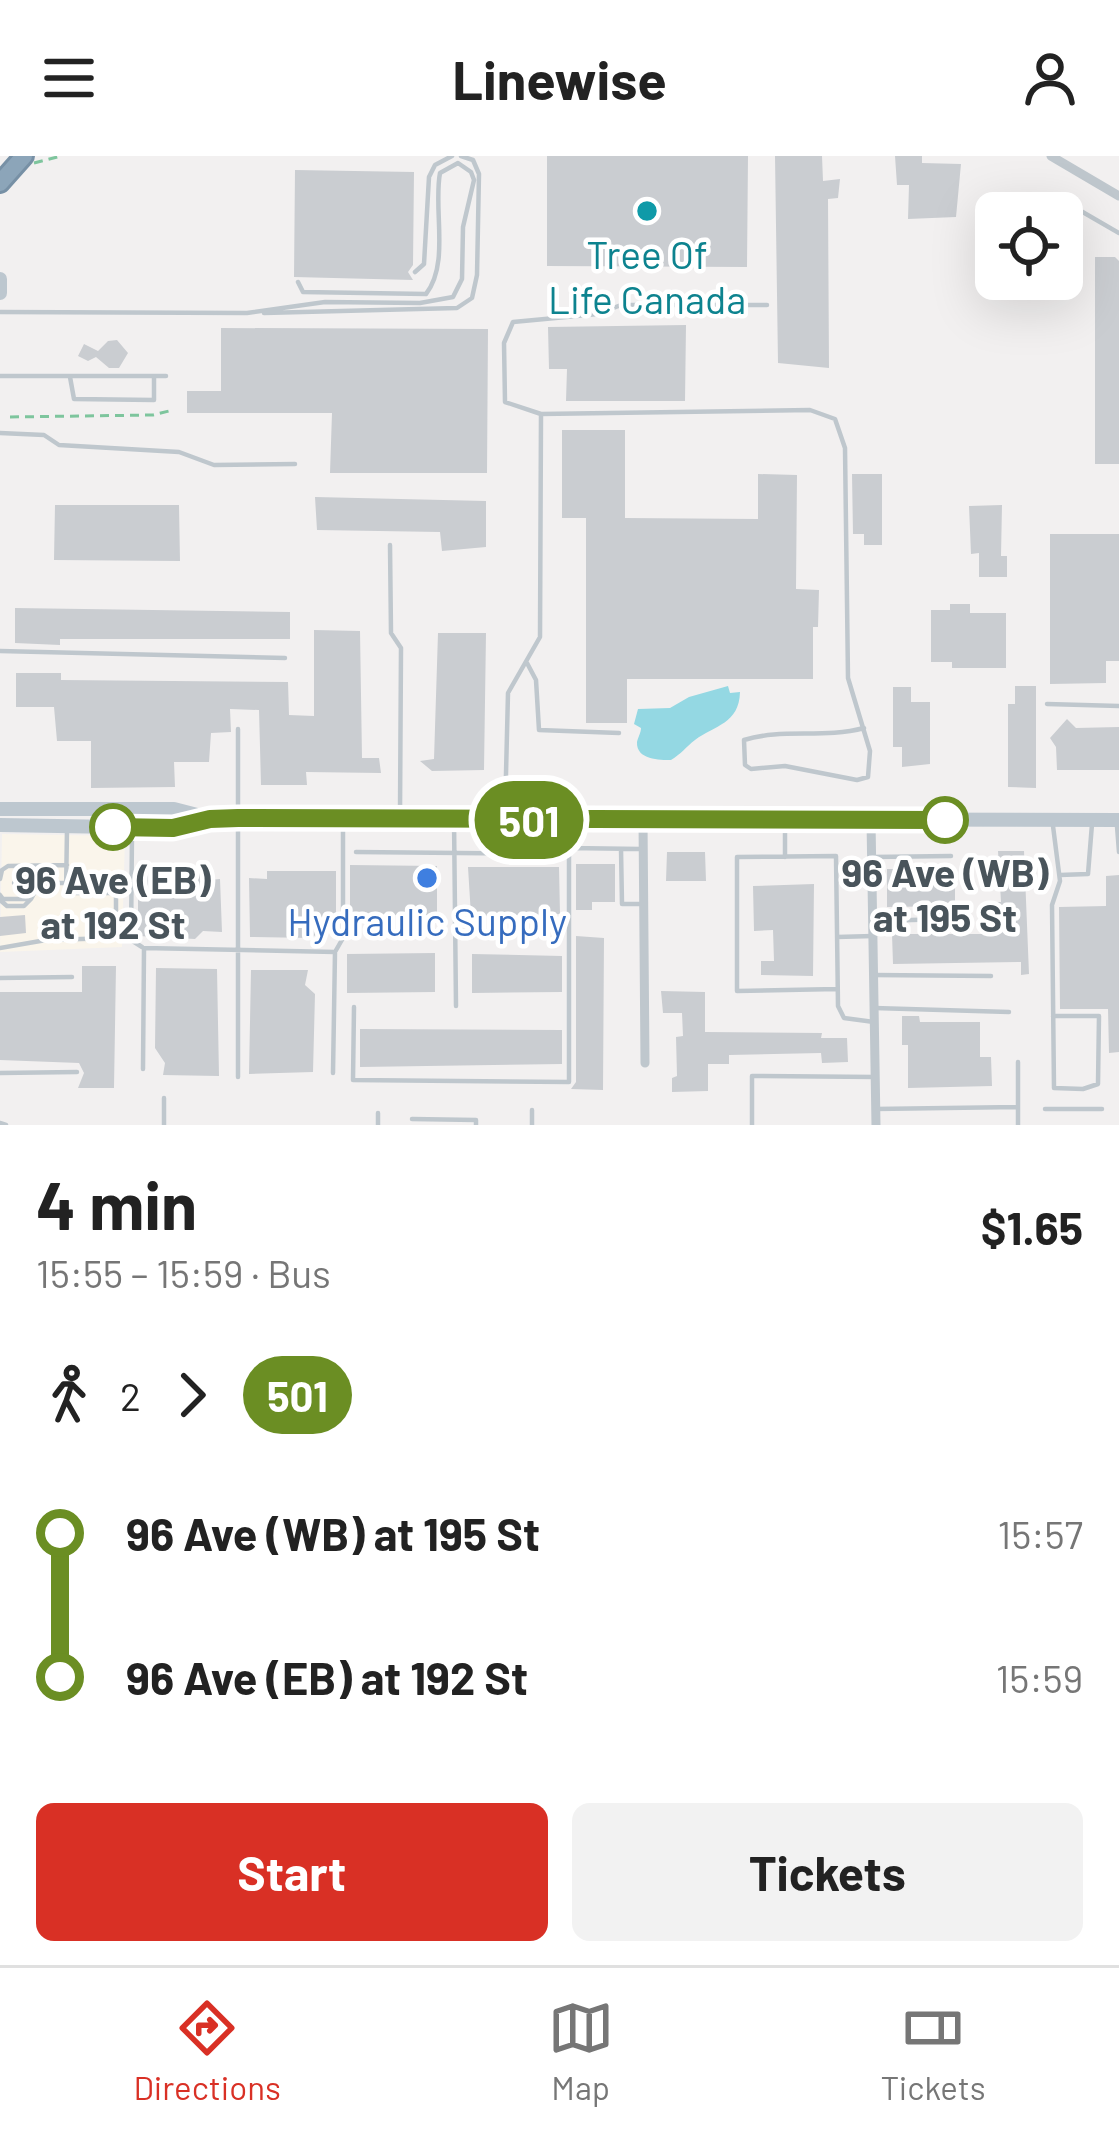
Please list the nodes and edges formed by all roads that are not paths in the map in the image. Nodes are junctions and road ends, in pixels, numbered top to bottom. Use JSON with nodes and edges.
{"nodes":[{"id":1,"x":452,"y":156,"type":"edge"},
{"id":2,"x":461,"y":156,"type":"edge"},
{"id":3,"x":1051,"y":156,"type":"edge"},
{"id":4,"x":23,"y":163,"type":"edge"},
{"id":5,"x":0,"y":183,"type":"edge"},
{"id":6,"x":1119,"y":196,"type":"edge"},
{"id":7,"x":1083,"y":212,"type":"edge"},
{"id":8,"x":1119,"y":233,"type":"edge"},
{"id":9,"x":415,"y":272,"type":"dead end"},
{"id":10,"x":0,"y":279,"type":"edge"},
{"id":11,"x":298,"y":282,"type":"dead end"},
{"id":12,"x":0,"y":292,"type":"edge"},
{"id":13,"x":767,"y":305,"type":"dead end"},
{"id":14,"x":0,"y":313,"type":"edge"},
{"id":15,"x":247,"y":313,"type":"junction"},
{"id":16,"x":0,"y":376,"type":"edge"},
{"id":17,"x":154,"y":376,"type":"junction"},
{"id":18,"x":166,"y":376,"type":"dead end"},
{"id":19,"x":70,"y":377,"type":"junction"},
{"id":20,"x":541,"y":414,"type":"junction"},
{"id":21,"x":0,"y":433,"type":"edge"},
{"id":22,"x":295,"y":464,"type":"dead end"},
{"id":23,"x":390,"y":545,"type":"dead end"},
{"id":24,"x":0,"y":651,"type":"edge"},
{"id":25,"x":284,"y":658,"type":"dead end"},
{"id":26,"x":527,"y":663,"type":"junction"},
{"id":27,"x":1047,"y":704,"type":"dead end"},
{"id":28,"x":1119,"y":706,"type":"edge"},
{"id":29,"x":864,"y":728,"type":"junction"},
{"id":30,"x":238,"y":729,"type":"dead end"},
{"id":31,"x":619,"y":734,"type":"dead end"},
{"id":32,"x":0,"y":809,"type":"edge"},
{"id":33,"x":343,"y":818,"type":"junction"},
{"id":34,"x":210,"y":819,"type":"junction"},
{"id":35,"x":400,"y":819,"type":"junction"},
{"id":36,"x":454,"y":819,"type":"junction"},
{"id":37,"x":505,"y":820,"type":"junction"},
{"id":38,"x":568,"y":820,"type":"junction"},
{"id":39,"x":643,"y":820,"type":"junction"},
{"id":40,"x":785,"y":820,"type":"junction"},
{"id":41,"x":1053,"y":820,"type":"junction"},
{"id":42,"x":1092,"y":820,"type":"junction"},
{"id":43,"x":1118,"y":820,"type":"edge"},
{"id":44,"x":871,"y":821,"type":"junction"},
{"id":45,"x":0,"y":825,"type":"edge"},
{"id":46,"x":67,"y":826,"type":"junction"},
{"id":47,"x":241,"y":826,"type":"junction"},
{"id":48,"x":132,"y":827,"type":"junction"},
{"id":49,"x":621,"y":849,"type":"junction"},
{"id":50,"x":643,"y":849,"type":"junction"},
{"id":51,"x":569,"y":851,"type":"junction"},
{"id":52,"x":356,"y":852,"type":"dead end"},
{"id":53,"x":1119,"y":852,"type":"edge"},
{"id":54,"x":454,"y":853,"type":"junction"},
{"id":55,"x":785,"y":856,"type":"junction"},
{"id":56,"x":951,"y":856,"type":"dead end"},
{"id":57,"x":872,"y":857,"type":"junction"},
{"id":58,"x":67,"y":866,"type":"junction"},
{"id":59,"x":1060,"y":875,"type":"junction"},
{"id":60,"x":0,"y":879,"type":"edge"},
{"id":61,"x":14,"y":883,"type":"dead end"},
{"id":62,"x":40,"y":883,"type":"junction"},
{"id":63,"x":66,"y":884,"type":"junction"},
{"id":64,"x":0,"y":897,"type":"edge"},
{"id":65,"x":644,"y":904,"type":"junction"},
{"id":66,"x":950,"y":920,"type":"dead end"},
{"id":67,"x":873,"y":921,"type":"junction"},
{"id":68,"x":873,"y":935,"type":"junction"},
{"id":69,"x":837,"y":937,"type":"junction"},
{"id":70,"x":0,"y":948,"type":"edge"},
{"id":71,"x":144,"y":949,"type":"junction"},
{"id":72,"x":238,"y":951,"type":"junction"},
{"id":73,"x":334,"y":952,"type":"junction"},
{"id":74,"x":873,"y":975,"type":"junction"},
{"id":75,"x":992,"y":976,"type":"dead end"},
{"id":76,"x":72,"y":977,"type":"dead end"},
{"id":77,"x":0,"y":978,"type":"edge"},
{"id":78,"x":837,"y":989,"type":"junction"},
{"id":79,"x":456,"y":1006,"type":"dead end"},
{"id":80,"x":354,"y":1007,"type":"dead end"},
{"id":81,"x":874,"y":1008,"type":"junction"},
{"id":82,"x":1009,"y":1012,"type":"dead end"},
{"id":83,"x":1053,"y":1016,"type":"junction"},
{"id":84,"x":874,"y":1022,"type":"junction"},
{"id":85,"x":1018,"y":1062,"type":"dead end"},
{"id":86,"x":645,"y":1063,"type":"dead end"},
{"id":87,"x":143,"y":1069,"type":"dead end"},
{"id":88,"x":77,"y":1072,"type":"dead end"},
{"id":89,"x":0,"y":1073,"type":"edge"},
{"id":90,"x":333,"y":1073,"type":"dead end"},
{"id":91,"x":875,"y":1077,"type":"junction"},
{"id":92,"x":238,"y":1078,"type":"dead end"},
{"id":93,"x":164,"y":1098,"type":"dead end"},
{"id":94,"x":1017,"y":1107,"type":"junction"},
{"id":95,"x":875,"y":1109,"type":"junction"},
{"id":96,"x":1045,"y":1109,"type":"dead end"},
{"id":97,"x":1102,"y":1109,"type":"dead end"},
{"id":98,"x":532,"y":1110,"type":"dead end"},
{"id":99,"x":378,"y":1113,"type":"dead end"},
{"id":100,"x":412,"y":1119,"type":"dead end"},
{"id":101,"x":164,"y":1125,"type":"edge"},
{"id":102,"x":378,"y":1125,"type":"edge"},
{"id":103,"x":476,"y":1125,"type":"edge"},
{"id":104,"x":532,"y":1125,"type":"edge"},
{"id":105,"x":752,"y":1125,"type":"edge"},
{"id":106,"x":875,"y":1125,"type":"edge"},
{"id":107,"x":1018,"y":1125,"type":"edge"}],
"edges":[{"from":1,"to":9,"type":"lane"},
{"from":2,"to":15,"type":"lane"},
{"from":3,"to":6,"type":"street"},
{"from":4,"to":5,"type":"highway"},
{"from":7,"to":8,"type":"lane"},
{"from":10,"to":12,"type":"main road"},
{"from":11,"to":15,"type":"lane"},
{"from":13,"to":20,"type":"lane"},
{"from":14,"to":15,"type":"lane"},
{"from":16,"to":19,"type":"lane"},
{"from":17,"to":18,"type":"lane"},
{"from":17,"to":19,"type":"lane"},
{"from":17,"to":19,"type":"lane"},
{"from":20,"to":26,"type":"lane"},
{"from":20,"to":29,"type":"lane"},
{"from":21,"to":22,"type":"lane"},
{"from":23,"to":35,"type":"lane"},
{"from":24,"to":25,"type":"lane"},
{"from":26,"to":31,"type":"lane"},
{"from":26,"to":37,"type":"lane"},
{"from":27,"to":28,"type":"lane"},
{"from":29,"to":29,"type":"lane"},
{"from":30,"to":47,"type":"lane"},
{"from":32,"to":34,"type":"main road"},
{"from":33,"to":35,"type":"main road"},
{"from":33,"to":47,"type":"main road"},
{"from":33,"to":73,"type":"lane"},
{"from":34,"to":47,"type":"main road"},
{"from":34,"to":48,"type":"main road"},
{"from":35,"to":36,"type":"main road"},
{"from":36,"to":37,"type":"main road"},
{"from":36,"to":54,"type":"lane"},
{"from":37,"to":38,"type":"main road"},
{"from":38,"to":39,"type":"main road"},
{"from":38,"to":51,"type":"lane"},
{"from":39,"to":40,"type":"main road"},
{"from":39,"to":50,"type":"street"},
{"from":40,"to":44,"type":"main road"},
{"from":40,"to":55,"type":"lane"},
{"from":41,"to":42,"type":"main road"},
{"from":41,"to":44,"type":"main road"},
{"from":41,"to":59,"type":"lane"},
{"from":42,"to":43,"type":"main road"},
{"from":42,"to":59,"type":"lane"},
{"from":43,"to":53,"type":"lane"},
{"from":44,"to":57,"type":"street"},
{"from":45,"to":46,"type":"main road"},
{"from":46,"to":48,"type":"main road"},
{"from":46,"to":58,"type":"lane"},
{"from":47,"to":72,"type":"lane"},
{"from":48,"to":71,"type":"lane"},
{"from":49,"to":50,"type":"lane"},
{"from":49,"to":51,"type":"lane"},
{"from":49,"to":65,"type":"lane"},
{"from":50,"to":65,"type":"street"},
{"from":51,"to":54,"type":"lane"},
{"from":51,"to":80,"type":"lane"},
{"from":52,"to":54,"type":"lane"},
{"from":54,"to":79,"type":"lane"},
{"from":55,"to":69,"type":"lane"},
{"from":55,"to":78,"type":"lane"},
{"from":56,"to":57,"type":"lane"},
{"from":57,"to":67,"type":"street"},
{"from":58,"to":60,"type":"lane"},
{"from":58,"to":63,"type":"lane"},
{"from":59,"to":83,"type":"lane"},
{"from":61,"to":62,"type":"lane"},
{"from":62,"to":63,"type":"lane"},
{"from":62,"to":64,"type":"lane"},
{"from":63,"to":70,"type":"lane"},
{"from":65,"to":86,"type":"street"},
{"from":66,"to":67,"type":"lane"},
{"from":67,"to":68,"type":"street"},
{"from":68,"to":69,"type":"lane"},
{"from":68,"to":74,"type":"street"},
{"from":69,"to":78,"type":"lane"},
{"from":71,"to":72,"type":"lane"},
{"from":71,"to":87,"type":"lane"},
{"from":72,"to":73,"type":"lane"},
{"from":72,"to":92,"type":"lane"},
{"from":73,"to":90,"type":"lane"},
{"from":74,"to":75,"type":"lane"},
{"from":74,"to":81,"type":"street"},
{"from":76,"to":77,"type":"lane"},
{"from":78,"to":84,"type":"lane"},
{"from":81,"to":82,"type":"lane"},
{"from":81,"to":84,"type":"street"},
{"from":83,"to":83,"type":"lane"},
{"from":84,"to":91,"type":"street"},
{"from":85,"to":94,"type":"lane"},
{"from":88,"to":89,"type":"lane"},
{"from":91,"to":95,"type":"street"},
{"from":91,"to":105,"type":"lane"},
{"from":93,"to":101,"type":"lane"},
{"from":94,"to":95,"type":"lane"},
{"from":94,"to":107,"type":"lane"},
{"from":95,"to":106,"type":"street"},
{"from":96,"to":97,"type":"lane"},
{"from":98,"to":104,"type":"lane"},
{"from":99,"to":102,"type":"lane"},
{"from":100,"to":103,"type":"lane"}]}
